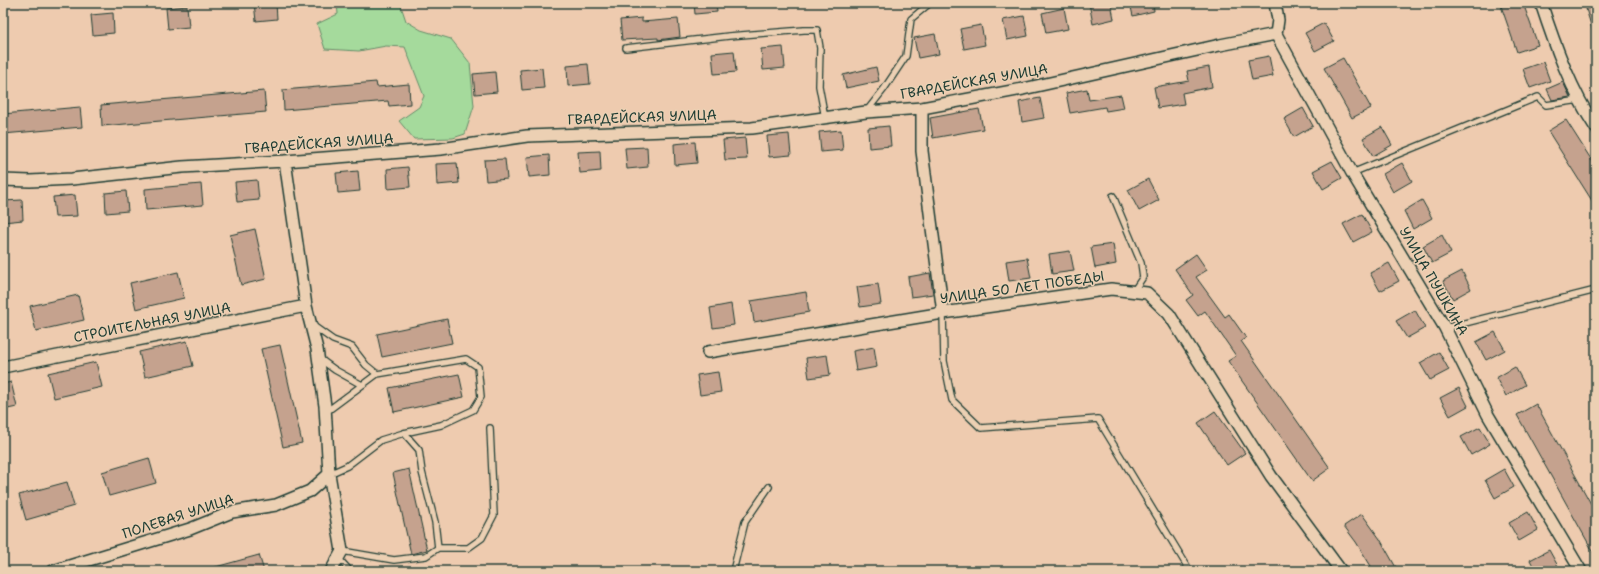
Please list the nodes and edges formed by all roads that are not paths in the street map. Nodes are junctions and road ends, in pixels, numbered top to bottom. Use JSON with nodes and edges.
{"nodes":[{"id":1,"x":930,"y":3,"type":"edge"},
{"id":2,"x":1275,"y":3,"type":"edge"},
{"id":3,"x":1541,"y":3,"type":"edge"},
{"id":4,"x":1276,"y":34,"type":"junction"},
{"id":5,"x":626,"y":48,"type":"dead end"},
{"id":6,"x":1580,"y":99,"type":"junction"},
{"id":7,"x":922,"y":108,"type":"junction"},
{"id":8,"x":866,"y":112,"type":"junction"},
{"id":9,"x":825,"y":119,"type":"junction"},
{"id":10,"x":1596,"y":128,"type":"edge"},
{"id":11,"x":285,"y":161,"type":"junction"},
{"id":12,"x":1352,"y":173,"type":"junction"},
{"id":13,"x":3,"y":180,"type":"edge"},
{"id":14,"x":1113,"y":196,"type":"dead end"},
{"id":15,"x":1596,"y":290,"type":"edge"},
{"id":16,"x":1133,"y":292,"type":"junction"},
{"id":17,"x":306,"y":306,"type":"junction"},
{"id":18,"x":943,"y":313,"type":"junction"},
{"id":19,"x":311,"y":323,"type":"junction"},
{"id":20,"x":1445,"y":328,"type":"junction"},
{"id":21,"x":708,"y":352,"type":"dead end"},
{"id":22,"x":318,"y":358,"type":"junction"},
{"id":23,"x":3,"y":367,"type":"edge"},
{"id":24,"x":377,"y":374,"type":"junction"},
{"id":25,"x":362,"y":385,"type":"junction"},
{"id":26,"x":326,"y":412,"type":"junction"},
{"id":27,"x":490,"y":428,"type":"dead end"},
{"id":28,"x":404,"y":433,"type":"junction"},
{"id":29,"x":329,"y":474,"type":"junction"},
{"id":30,"x":769,"y":488,"type":"dead end"},
{"id":31,"x":438,"y":548,"type":"junction"},
{"id":32,"x":340,"y":554,"type":"junction"},
{"id":33,"x":53,"y":571,"type":"edge"},
{"id":34,"x":331,"y":571,"type":"edge"},
{"id":35,"x":350,"y":571,"type":"edge"},
{"id":36,"x":733,"y":571,"type":"edge"},
{"id":37,"x":1190,"y":571,"type":"edge"},
{"id":38,"x":1341,"y":571,"type":"edge"},
{"id":39,"x":1581,"y":571,"type":"edge"}],
"edges":[{"from":1,"to":8,"type":"lane"},
{"from":2,"to":4,"type":"street"},
{"from":3,"to":6,"type":"street"},
{"from":4,"to":7,"type":"street","name":"ГВАРДЕЙСКАЯ УЛИЦА"},
{"from":4,"to":12,"type":"street","name":"УЛИЦА ПУШКИНА"},
{"from":5,"to":9,"type":"lane"},
{"from":6,"to":10,"type":"street"},
{"from":6,"to":12,"type":"lane"},
{"from":7,"to":8,"type":"street","name":"ГВАРДЕЙСКАЯ УЛИЦА"},
{"from":7,"to":18,"type":"street"},
{"from":8,"to":9,"type":"street","name":"ГВАРДЕЙСКАЯ УЛИЦА"},
{"from":9,"to":11,"type":"street","name":"ГВАРДЕЙСКАЯ УЛИЦА"},
{"from":11,"to":13,"type":"street","name":"ГВАРДЕЙСКАЯ УЛИЦА"},
{"from":11,"to":17,"type":"street"},
{"from":12,"to":20,"type":"street","name":"УЛИЦА ПУШКИНА"},
{"from":14,"to":16,"type":"lane"},
{"from":15,"to":20,"type":"lane"},
{"from":16,"to":18,"type":"street","name":"УЛИЦА 50 ЛЕТ ПОБЕДЫ"},
{"from":16,"to":38,"type":"street","name":"УЛИЦА 50 ЛЕТ ПОБЕДЫ"},
{"from":17,"to":19,"type":"street"},
{"from":17,"to":23,"type":"street","name":"СТРОИТЕЛЬНАЯ УЛИЦА"},
{"from":18,"to":21,"type":"street","name":"УЛИЦА 50 ЛЕТ ПОБЕДЫ"},
{"from":18,"to":37,"type":"lane"},
{"from":19,"to":22,"type":"street"},
{"from":19,"to":24,"type":"lane"},
{"from":20,"to":39,"type":"street","name":"УЛИЦА ПУШКИНА"},
{"from":22,"to":25,"type":"lane"},
{"from":22,"to":26,"type":"street"},
{"from":24,"to":25,"type":"lane"},
{"from":24,"to":28,"type":"lane"},
{"from":25,"to":26,"type":"lane"},
{"from":26,"to":29,"type":"street"},
{"from":27,"to":31,"type":"lane"},
{"from":28,"to":29,"type":"lane"},
{"from":28,"to":31,"type":"lane"},
{"from":29,"to":32,"type":"street"},
{"from":29,"to":33,"type":"street","name":"ПОЛЕВАЯ УЛИЦА"},
{"from":30,"to":36,"type":"lane"},
{"from":31,"to":32,"type":"lane"},
{"from":32,"to":34,"type":"street"},
{"from":32,"to":35,"type":"lane"}]}
